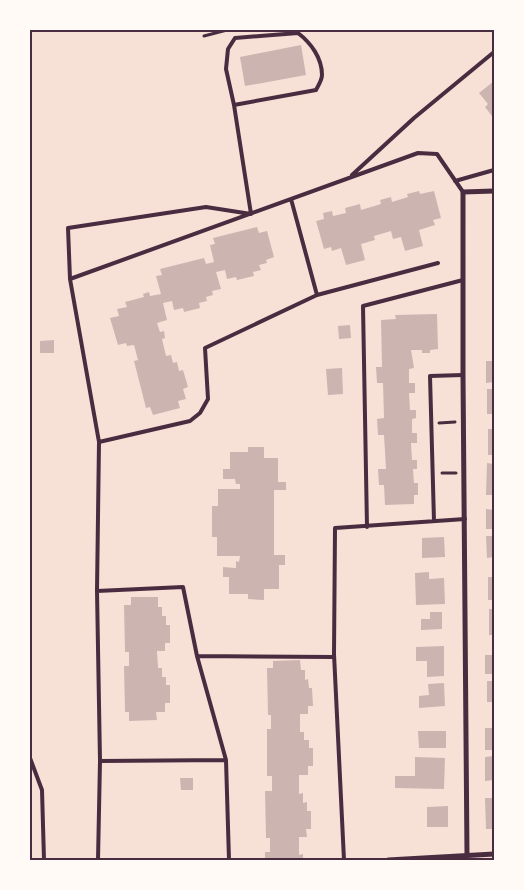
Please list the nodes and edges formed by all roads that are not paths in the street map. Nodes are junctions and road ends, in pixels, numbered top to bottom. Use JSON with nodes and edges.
{"nodes":[{"id":1,"x":494,"y":52,"type":"edge"},
{"id":2,"x":234,"y":106,"type":"junction"},
{"id":3,"x":494,"y":170,"type":"edge"},
{"id":4,"x":350,"y":177,"type":"junction"},
{"id":5,"x":455,"y":182,"type":"junction"},
{"id":6,"x":494,"y":191,"type":"edge"},
{"id":7,"x":463,"y":192,"type":"junction"},
{"id":8,"x":291,"y":199,"type":"junction"},
{"id":9,"x":251,"y":214,"type":"junction"},
{"id":10,"x":438,"y":263,"type":"dead end"},
{"id":11,"x":70,"y":279,"type":"junction"},
{"id":12,"x":463,"y":280,"type":"junction"},
{"id":13,"x":318,"y":295,"type":"junction"},
{"id":14,"x":463,"y":375,"type":"junction"},
{"id":15,"x":99,"y":442,"type":"junction"},
{"id":16,"x":465,"y":519,"type":"junction"},
{"id":17,"x":434,"y":521,"type":"junction"},
{"id":18,"x":367,"y":527,"type":"junction"},
{"id":19,"x":97,"y":591,"type":"junction"},
{"id":20,"x":197,"y":656,"type":"junction"},
{"id":21,"x":334,"y":657,"type":"junction"},
{"id":22,"x":30,"y":758,"type":"edge"},
{"id":23,"x":226,"y":760,"type":"junction"},
{"id":24,"x":100,"y":761,"type":"junction"},
{"id":25,"x":494,"y":854,"type":"edge"},
{"id":26,"x":467,"y":855,"type":"junction"},
{"id":27,"x":44,"y":860,"type":"edge"},
{"id":28,"x":98,"y":860,"type":"edge"},
{"id":29,"x":229,"y":860,"type":"edge"},
{"id":30,"x":344,"y":860,"type":"edge"},
{"id":31,"x":388,"y":860,"type":"edge"}],
"edges":[{"from":1,"to":4,"type":"lane"},
{"from":2,"to":2,"type":"lane"},
{"from":2,"to":9,"type":"lane"},
{"from":3,"to":5,"type":"lane"},
{"from":4,"to":5,"type":"lane"},
{"from":4,"to":8,"type":"lane"},
{"from":5,"to":7,"type":"lane"},
{"from":6,"to":7,"type":"street"},
{"from":7,"to":12,"type":"street"},
{"from":8,"to":9,"type":"lane"},
{"from":8,"to":13,"type":"lane"},
{"from":9,"to":11,"type":"lane"},
{"from":9,"to":11,"type":"lane"},
{"from":10,"to":13,"type":"lane"},
{"from":11,"to":15,"type":"lane"},
{"from":12,"to":14,"type":"street"},
{"from":12,"to":18,"type":"lane"},
{"from":13,"to":15,"type":"lane"},
{"from":14,"to":16,"type":"street"},
{"from":14,"to":17,"type":"lane"},
{"from":15,"to":19,"type":"lane"},
{"from":16,"to":17,"type":"lane"},
{"from":16,"to":26,"type":"street"},
{"from":17,"to":18,"type":"lane"},
{"from":18,"to":21,"type":"lane"},
{"from":19,"to":20,"type":"lane"},
{"from":19,"to":24,"type":"lane"},
{"from":20,"to":21,"type":"lane"},
{"from":20,"to":23,"type":"lane"},
{"from":21,"to":30,"type":"lane"},
{"from":22,"to":27,"type":"lane"},
{"from":23,"to":24,"type":"lane"},
{"from":23,"to":29,"type":"lane"},
{"from":24,"to":28,"type":"lane"},
{"from":25,"to":26,"type":"street"},
{"from":26,"to":31,"type":"street"}]}
